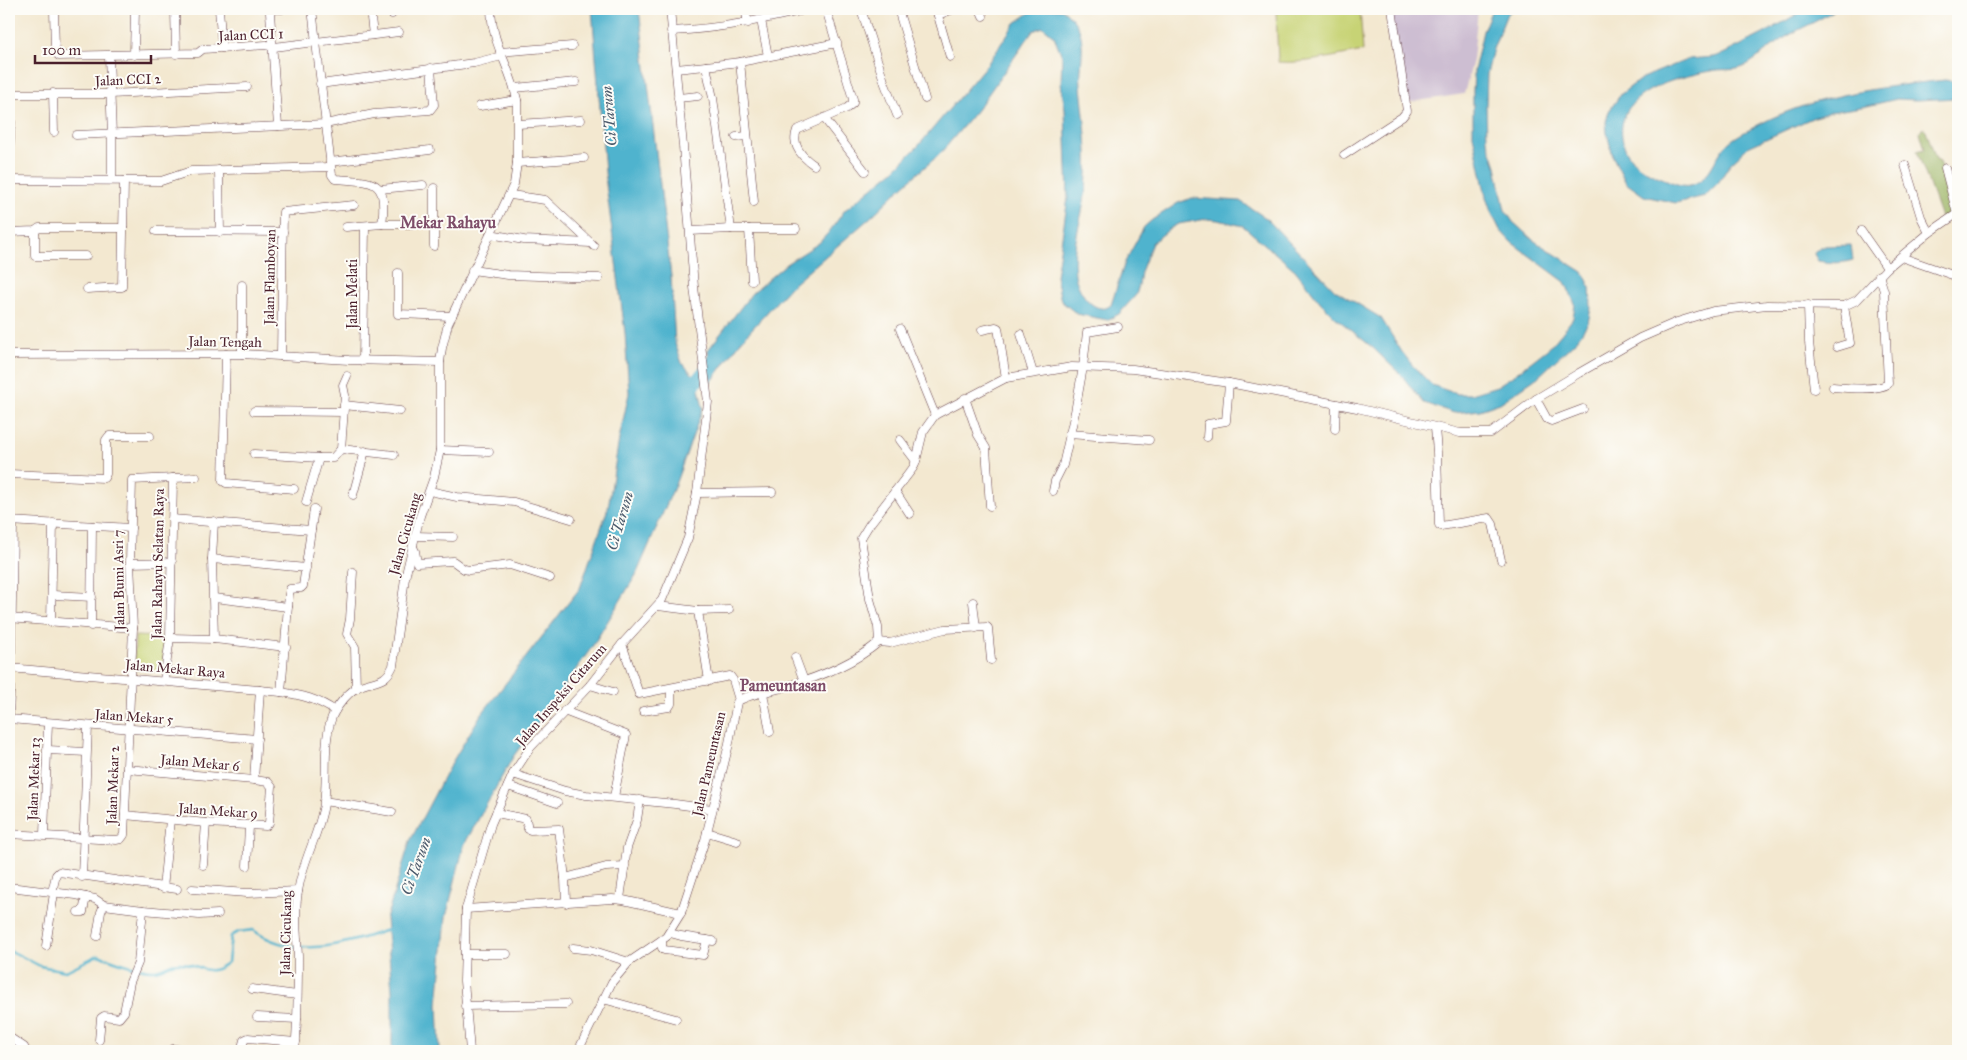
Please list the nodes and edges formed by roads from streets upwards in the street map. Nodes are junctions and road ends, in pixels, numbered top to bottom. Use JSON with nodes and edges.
{"nodes":[{"id":1,"x":54,"y":9,"type":"edge"},
{"id":2,"x":135,"y":9,"type":"edge"},
{"id":3,"x":175,"y":9,"type":"edge"},
{"id":4,"x":219,"y":9,"type":"edge"},
{"id":5,"x":282,"y":9,"type":"edge"},
{"id":6,"x":312,"y":9,"type":"edge"},
{"id":7,"x":370,"y":9,"type":"edge"},
{"id":8,"x":491,"y":9,"type":"edge"},
{"id":9,"x":670,"y":9,"type":"edge"},
{"id":10,"x":745,"y":9,"type":"edge"},
{"id":11,"x":808,"y":9,"type":"edge"},
{"id":12,"x":826,"y":9,"type":"edge"},
{"id":13,"x":861,"y":9,"type":"edge"},
{"id":14,"x":898,"y":9,"type":"edge"},
{"id":15,"x":954,"y":9,"type":"edge"},
{"id":16,"x":1392,"y":9,"type":"edge"},
{"id":17,"x":937,"y":12,"type":"edge"},
{"id":18,"x":761,"y":20,"type":"junction"},
{"id":19,"x":748,"y":23,"type":"junction"},
{"id":20,"x":671,"y":31,"type":"junction"},
{"id":21,"x":399,"y":32,"type":"dead end"},
{"id":22,"x":373,"y":35,"type":"junction"},
{"id":23,"x":315,"y":42,"type":"junction"},
{"id":24,"x":837,"y":43,"type":"junction"},
{"id":25,"x":572,"y":46,"type":"dead end"},
{"id":26,"x":222,"y":48,"type":"junction"},
{"id":27,"x":274,"y":48,"type":"junction"},
{"id":28,"x":176,"y":54,"type":"junction"},
{"id":29,"x":501,"y":54,"type":"junction"},
{"id":30,"x":134,"y":55,"type":"junction"},
{"id":31,"x":108,"y":56,"type":"junction"},
{"id":32,"x":768,"y":56,"type":"junction"},
{"id":33,"x":950,"y":57,"type":"dead end"},
{"id":34,"x":740,"y":62,"type":"junction"},
{"id":35,"x":706,"y":66,"type":"junction"},
{"id":36,"x":431,"y":68,"type":"junction"},
{"id":37,"x":676,"y":69,"type":"junction"},
{"id":38,"x":576,"y":82,"type":"dead end"},
{"id":39,"x":320,"y":84,"type":"junction"},
{"id":40,"x":247,"y":87,"type":"dead end"},
{"id":41,"x":515,"y":88,"type":"junction"},
{"id":42,"x":53,"y":93,"type":"junction"},
{"id":43,"x":9,"y":94,"type":"edge"},
{"id":44,"x":110,"y":94,"type":"junction"},
{"id":45,"x":698,"y":96,"type":"dead end"},
{"id":46,"x":678,"y":98,"type":"junction"},
{"id":47,"x":925,"y":99,"type":"dead end"},
{"id":48,"x":517,"y":100,"type":"junction"},
{"id":49,"x":480,"y":106,"type":"dead end"},
{"id":50,"x":897,"y":115,"type":"dead end"},
{"id":51,"x":824,"y":118,"type":"junction"},
{"id":52,"x":581,"y":120,"type":"dead end"},
{"id":53,"x":11,"y":122,"type":"dead end"},
{"id":54,"x":325,"y":124,"type":"junction"},
{"id":55,"x":518,"y":124,"type":"junction"},
{"id":56,"x":278,"y":126,"type":"junction"},
{"id":57,"x":54,"y":132,"type":"dead end"},
{"id":58,"x":76,"y":135,"type":"dead end"},
{"id":59,"x":112,"y":135,"type":"junction"},
{"id":60,"x":748,"y":136,"type":"junction"},
{"id":61,"x":736,"y":137,"type":"dead end"},
{"id":62,"x":430,"y":150,"type":"dead end"},
{"id":63,"x":1344,"y":155,"type":"dead end"},
{"id":64,"x":9,"y":156,"type":"edge"},
{"id":65,"x":584,"y":158,"type":"dead end"},
{"id":66,"x":517,"y":163,"type":"junction"},
{"id":67,"x":330,"y":165,"type":"junction"},
{"id":68,"x":814,"y":165,"type":"dead end"},
{"id":69,"x":1905,"y":165,"type":"dead end"},
{"id":70,"x":1945,"y":168,"type":"dead end"},
{"id":71,"x":218,"y":170,"type":"junction"},
{"id":72,"x":865,"y":171,"type":"dead end"},
{"id":73,"x":9,"y":180,"type":"edge"},
{"id":74,"x":112,"y":180,"type":"junction"},
{"id":75,"x":124,"y":181,"type":"junction"},
{"id":76,"x":423,"y":185,"type":"dead end"},
{"id":77,"x":434,"y":188,"type":"dead end"},
{"id":78,"x":380,"y":189,"type":"junction"},
{"id":79,"x":511,"y":194,"type":"junction"},
{"id":80,"x":754,"y":202,"type":"dead end"},
{"id":81,"x":354,"y":205,"type":"dead end"},
{"id":82,"x":1958,"y":214,"type":"edge"},
{"id":83,"x":382,"y":224,"type":"junction"},
{"id":84,"x":434,"y":224,"type":"junction"},
{"id":85,"x":346,"y":227,"type":"dead end"},
{"id":86,"x":365,"y":227,"type":"junction"},
{"id":87,"x":123,"y":228,"type":"junction"},
{"id":88,"x":731,"y":229,"type":"junction"},
{"id":89,"x":749,"y":229,"type":"junction"},
{"id":90,"x":796,"y":229,"type":"dead end"},
{"id":91,"x":1861,"y":230,"type":"dead end"},
{"id":92,"x":156,"y":231,"type":"dead end"},
{"id":93,"x":690,"y":231,"type":"junction"},
{"id":94,"x":9,"y":232,"type":"edge"},
{"id":95,"x":35,"y":232,"type":"junction"},
{"id":96,"x":220,"y":232,"type":"junction"},
{"id":97,"x":283,"y":232,"type":"junction"},
{"id":98,"x":490,"y":234,"type":"junction"},
{"id":99,"x":1929,"y":234,"type":"junction"},
{"id":100,"x":434,"y":246,"type":"dead end"},
{"id":101,"x":86,"y":256,"type":"dead end"},
{"id":102,"x":1901,"y":257,"type":"junction"},
{"id":103,"x":1887,"y":268,"type":"junction"},
{"id":104,"x":472,"y":270,"type":"junction"},
{"id":105,"x":398,"y":273,"type":"dead end"},
{"id":106,"x":1879,"y":275,"type":"junction"},
{"id":107,"x":599,"y":278,"type":"dead end"},
{"id":108,"x":1958,"y":278,"type":"edge"},
{"id":109,"x":752,"y":281,"type":"dead end"},
{"id":110,"x":242,"y":285,"type":"dead end"},
{"id":111,"x":87,"y":290,"type":"dead end"},
{"id":112,"x":1808,"y":305,"type":"junction"},
{"id":113,"x":1844,"y":306,"type":"junction"},
{"id":114,"x":452,"y":316,"type":"junction"},
{"id":115,"x":1118,"y":327,"type":"dead end"},
{"id":116,"x":900,"y":329,"type":"dead end"},
{"id":117,"x":982,"y":330,"type":"dead end"},
{"id":118,"x":1021,"y":334,"type":"dead end"},
{"id":119,"x":1838,"y":347,"type":"dead end"},
{"id":120,"x":226,"y":354,"type":"junction"},
{"id":121,"x":242,"y":354,"type":"junction"},
{"id":122,"x":9,"y":355,"type":"edge"},
{"id":123,"x":281,"y":356,"type":"junction"},
{"id":124,"x":349,"y":360,"type":"junction"},
{"id":125,"x":363,"y":361,"type":"junction"},
{"id":126,"x":440,"y":362,"type":"junction"},
{"id":127,"x":1083,"y":367,"type":"junction"},
{"id":128,"x":1033,"y":373,"type":"junction"},
{"id":129,"x":1006,"y":378,"type":"junction"},
{"id":130,"x":1229,"y":383,"type":"junction"},
{"id":131,"x":1833,"y":387,"type":"dead end"},
{"id":132,"x":1814,"y":389,"type":"dead end"},
{"id":133,"x":966,"y":398,"type":"junction"},
{"id":134,"x":1536,"y":399,"type":"junction"},
{"id":135,"x":1336,"y":404,"type":"junction"},
{"id":136,"x":344,"y":408,"type":"junction"},
{"id":137,"x":1583,"y":409,"type":"dead end"},
{"id":138,"x":254,"y":411,"type":"dead end"},
{"id":139,"x":400,"y":411,"type":"dead end"},
{"id":140,"x":935,"y":415,"type":"junction"},
{"id":141,"x":1435,"y":428,"type":"junction"},
{"id":142,"x":1335,"y":429,"type":"dead end"},
{"id":143,"x":1070,"y":434,"type":"junction"},
{"id":144,"x":150,"y":436,"type":"dead end"},
{"id":145,"x":1207,"y":437,"type":"dead end"},
{"id":146,"x":900,"y":440,"type":"dead end"},
{"id":147,"x":1149,"y":440,"type":"dead end"},
{"id":148,"x":341,"y":449,"type":"junction"},
{"id":149,"x":440,"y":450,"type":"junction"},
{"id":150,"x":365,"y":451,"type":"junction"},
{"id":151,"x":489,"y":452,"type":"dead end"},
{"id":152,"x":254,"y":454,"type":"dead end"},
{"id":153,"x":394,"y":455,"type":"dead end"},
{"id":154,"x":319,"y":458,"type":"junction"},
{"id":155,"x":916,"y":461,"type":"junction"},
{"id":156,"x":9,"y":474,"type":"edge"},
{"id":157,"x":196,"y":477,"type":"dead end"},
{"id":158,"x":172,"y":478,"type":"junction"},
{"id":159,"x":294,"y":489,"type":"dead end"},
{"id":160,"x":430,"y":491,"type":"junction"},
{"id":161,"x":896,"y":491,"type":"junction"},
{"id":162,"x":1053,"y":491,"type":"dead end"},
{"id":163,"x":772,"y":492,"type":"dead end"},
{"id":164,"x":697,"y":493,"type":"junction"},
{"id":165,"x":353,"y":495,"type":"dead end"},
{"id":166,"x":306,"y":502,"type":"dead end"},
{"id":167,"x":990,"y":506,"type":"dead end"},
{"id":168,"x":314,"y":509,"type":"dead end"},
{"id":169,"x":910,"y":514,"type":"dead end"},
{"id":170,"x":172,"y":519,"type":"junction"},
{"id":171,"x":571,"y":519,"type":"dead end"},
{"id":172,"x":11,"y":521,"type":"edge"},
{"id":173,"x":214,"y":521,"type":"junction"},
{"id":174,"x":53,"y":523,"type":"junction"},
{"id":175,"x":92,"y":526,"type":"junction"},
{"id":176,"x":131,"y":528,"type":"junction"},
{"id":177,"x":311,"y":530,"type":"junction"},
{"id":178,"x":415,"y":536,"type":"junction"},
{"id":179,"x":453,"y":537,"type":"dead end"},
{"id":180,"x":412,"y":547,"type":"junction"},
{"id":181,"x":212,"y":559,"type":"junction"},
{"id":182,"x":1501,"y":560,"type":"dead end"},
{"id":183,"x":172,"y":562,"type":"junction"},
{"id":184,"x":130,"y":563,"type":"junction"},
{"id":185,"x":306,"y":568,"type":"junction"},
{"id":186,"x":352,"y":572,"type":"dead end"},
{"id":187,"x":550,"y":578,"type":"dead end"},
{"id":188,"x":53,"y":595,"type":"junction"},
{"id":189,"x":92,"y":598,"type":"junction"},
{"id":190,"x":214,"y":598,"type":"junction"},
{"id":191,"x":973,"y":602,"type":"dead end"},
{"id":192,"x":658,"y":606,"type":"junction"},
{"id":193,"x":288,"y":607,"type":"junction"},
{"id":194,"x":729,"y":610,"type":"dead end"},
{"id":195,"x":698,"y":611,"type":"junction"},
{"id":196,"x":10,"y":618,"type":"edge"},
{"id":197,"x":51,"y":622,"type":"junction"},
{"id":198,"x":91,"y":626,"type":"junction"},
{"id":199,"x":133,"y":628,"type":"junction"},
{"id":200,"x":976,"y":628,"type":"junction"},
{"id":201,"x":170,"y":638,"type":"junction"},
{"id":202,"x":214,"y":639,"type":"junction"},
{"id":203,"x":879,"y":642,"type":"junction"},
{"id":204,"x":622,"y":644,"type":"junction"},
{"id":205,"x":286,"y":647,"type":"junction"},
{"id":206,"x":795,"y":657,"type":"dead end"},
{"id":207,"x":992,"y":660,"type":"dead end"},
{"id":208,"x":10,"y":668,"type":"edge"},
{"id":209,"x":132,"y":677,"type":"junction"},
{"id":210,"x":164,"y":680,"type":"junction"},
{"id":211,"x":709,"y":680,"type":"junction"},
{"id":212,"x":804,"y":681,"type":"junction"},
{"id":213,"x":590,"y":685,"type":"junction"},
{"id":214,"x":671,"y":688,"type":"junction"},
{"id":215,"x":356,"y":689,"type":"junction"},
{"id":216,"x":260,"y":690,"type":"junction"},
{"id":217,"x":281,"y":692,"type":"junction"},
{"id":218,"x":613,"y":692,"type":"dead end"},
{"id":219,"x":763,"y":693,"type":"junction"},
{"id":220,"x":739,"y":700,"type":"junction"},
{"id":221,"x":335,"y":711,"type":"junction"},
{"id":222,"x":564,"y":711,"type":"junction"},
{"id":223,"x":643,"y":711,"type":"dead end"},
{"id":224,"x":9,"y":718,"type":"edge"},
{"id":225,"x":48,"y":723,"type":"junction"},
{"id":226,"x":88,"y":726,"type":"junction"},
{"id":227,"x":128,"y":729,"type":"junction"},
{"id":228,"x":770,"y":732,"type":"dead end"},
{"id":229,"x":257,"y":739,"type":"junction"},
{"id":230,"x":48,"y":750,"type":"junction"},
{"id":231,"x":86,"y":752,"type":"junction"},
{"id":232,"x":127,"y":769,"type":"junction"},
{"id":233,"x":513,"y":774,"type":"junction"},
{"id":234,"x":254,"y":780,"type":"junction"},
{"id":235,"x":271,"y":784,"type":"joint"},
{"id":236,"x":508,"y":786,"type":"junction"},
{"id":237,"x":614,"y":797,"type":"junction"},
{"id":238,"x":640,"y":800,"type":"junction"},
{"id":239,"x":324,"y":801,"type":"junction"},
{"id":240,"x":557,"y":803,"type":"dead end"},
{"id":241,"x":712,"y":809,"type":"junction"},
{"id":242,"x":392,"y":812,"type":"dead end"},
{"id":243,"x":496,"y":813,"type":"junction"},
{"id":244,"x":125,"y":815,"type":"junction"},
{"id":245,"x":170,"y":820,"type":"junction"},
{"id":246,"x":206,"y":824,"type":"junction"},
{"id":247,"x":249,"y":826,"type":"junction"},
{"id":248,"x":707,"y":832,"type":"junction"},
{"id":249,"x":9,"y":834,"type":"edge"},
{"id":250,"x":44,"y":835,"type":"junction"},
{"id":251,"x":84,"y":838,"type":"junction"},
{"id":252,"x":736,"y":841,"type":"dead end"},
{"id":253,"x":203,"y":865,"type":"dead end"},
{"id":254,"x":247,"y":866,"type":"dead end"},
{"id":255,"x":625,"y":866,"type":"junction"},
{"id":256,"x":82,"y":876,"type":"junction"},
{"id":257,"x":565,"y":878,"type":"junction"},
{"id":258,"x":9,"y":887,"type":"edge"},
{"id":259,"x":163,"y":888,"type":"junction"},
{"id":260,"x":177,"y":889,"type":"dead end"},
{"id":261,"x":192,"y":890,"type":"dead end"},
{"id":262,"x":298,"y":890,"type":"junction"},
{"id":263,"x":53,"y":893,"type":"junction"},
{"id":264,"x":86,"y":897,"type":"junction"},
{"id":265,"x":620,"y":899,"type":"junction"},
{"id":266,"x":566,"y":903,"type":"junction"},
{"id":267,"x":104,"y":905,"type":"junction"},
{"id":268,"x":466,"y":909,"type":"junction"},
{"id":269,"x":143,"y":910,"type":"junction"},
{"id":270,"x":78,"y":912,"type":"dead end"},
{"id":271,"x":218,"y":914,"type":"dead end"},
{"id":272,"x":681,"y":914,"type":"junction"},
{"id":273,"x":670,"y":932,"type":"junction"},
{"id":274,"x":97,"y":936,"type":"dead end"},
{"id":275,"x":662,"y":940,"type":"junction"},
{"id":276,"x":46,"y":946,"type":"dead end"},
{"id":277,"x":573,"y":948,"type":"dead end"},
{"id":278,"x":465,"y":954,"type":"junction"},
{"id":279,"x":507,"y":954,"type":"dead end"},
{"id":280,"x":628,"y":962,"type":"junction"},
{"id":281,"x":252,"y":989,"type":"dead end"},
{"id":282,"x":297,"y":995,"type":"junction"},
{"id":283,"x":603,"y":999,"type":"junction"},
{"id":284,"x":566,"y":1004,"type":"dead end"},
{"id":285,"x":465,"y":1006,"type":"junction"},
{"id":286,"x":257,"y":1017,"type":"dead end"},
{"id":287,"x":297,"y":1019,"type":"junction"},
{"id":288,"x":676,"y":1019,"type":"dead end"},
{"id":289,"x":9,"y":1037,"type":"edge"},
{"id":290,"x":99,"y":1040,"type":"dead end"},
{"id":291,"x":296,"y":1042,"type":"junction"},
{"id":292,"x":173,"y":1049,"type":"dead end"},
{"id":293,"x":26,"y":1051,"type":"edge"},
{"id":294,"x":200,"y":1051,"type":"edge"},
{"id":295,"x":241,"y":1051,"type":"edge"},
{"id":296,"x":295,"y":1051,"type":"edge"},
{"id":297,"x":470,"y":1051,"type":"edge"},
{"id":298,"x":578,"y":1051,"type":"edge"}],
"edges":[{"from":1,"to":31,"type":"street","name":"Jalan CCI 1"},
{"from":2,"to":30,"type":"street"},
{"from":3,"to":28,"type":"street"},
{"from":4,"to":26,"type":"street"},
{"from":5,"to":27,"type":"street"},
{"from":6,"to":23,"type":"street"},
{"from":7,"to":22,"type":"street"},
{"from":8,"to":29,"type":"street","name":"Jalan Cicukang"},
{"from":9,"to":20,"type":"street","name":"Jalan Inspeksi Citarum"},
{"from":10,"to":19,"type":"street"},
{"from":11,"to":18,"type":"street"},
{"from":12,"to":24,"type":"street"},
{"from":13,"to":50,"type":"street"},
{"from":14,"to":47,"type":"street"},
{"from":15,"to":17,"type":"street"},
{"from":16,"to":63,"type":"street"},
{"from":17,"to":33,"type":"street"},
{"from":18,"to":19,"type":"street"},
{"from":18,"to":32,"type":"street"},
{"from":19,"to":20,"type":"street"},
{"from":20,"to":37,"type":"street","name":"Jalan Inspeksi Citarum"},
{"from":21,"to":22,"type":"street","name":"Jalan CCI 1"},
{"from":22,"to":23,"type":"street","name":"Jalan CCI 1"},
{"from":23,"to":27,"type":"street","name":"Jalan CCI 1"},
{"from":23,"to":39,"type":"street"},
{"from":24,"to":32,"type":"street"},
{"from":24,"to":51,"type":"street"},
{"from":25,"to":29,"type":"street"},
{"from":26,"to":27,"type":"street","name":"Jalan CCI 1"},
{"from":26,"to":28,"type":"street","name":"Jalan CCI 1"},
{"from":27,"to":56,"type":"street"},
{"from":28,"to":30,"type":"street","name":"Jalan CCI 1"},
{"from":29,"to":36,"type":"street"},
{"from":29,"to":41,"type":"street","name":"Jalan Cicukang"},
{"from":30,"to":31,"type":"street","name":"Jalan CCI 1"},
{"from":31,"to":44,"type":"street"},
{"from":32,"to":34,"type":"street"},
{"from":34,"to":35,"type":"street"},
{"from":34,"to":60,"type":"street"},
{"from":35,"to":37,"type":"street"},
{"from":35,"to":88,"type":"street"},
{"from":36,"to":39,"type":"street"},
{"from":36,"to":54,"type":"street"},
{"from":37,"to":46,"type":"street","name":"Jalan Inspeksi Citarum"},
{"from":38,"to":41,"type":"street"},
{"from":39,"to":54,"type":"street"},
{"from":40,"to":44,"type":"street","name":"Jalan CCI 2"},
{"from":41,"to":48,"type":"street","name":"Jalan Cicukang"},
{"from":42,"to":43,"type":"street","name":"Jalan CCI 2"},
{"from":42,"to":44,"type":"street","name":"Jalan CCI 2"},
{"from":42,"to":57,"type":"street"},
{"from":44,"to":59,"type":"street"},
{"from":45,"to":46,"type":"street"},
{"from":46,"to":93,"type":"street","name":"Jalan Inspeksi Citarum"},
{"from":48,"to":49,"type":"street"},
{"from":48,"to":55,"type":"street","name":"Jalan Cicukang"},
{"from":51,"to":68,"type":"street"},
{"from":51,"to":72,"type":"street"},
{"from":52,"to":55,"type":"street"},
{"from":53,"to":64,"type":"street"},
{"from":54,"to":56,"type":"street"},
{"from":54,"to":67,"type":"street"},
{"from":55,"to":66,"type":"street","name":"Jalan Cicukang"},
{"from":56,"to":59,"type":"street"},
{"from":58,"to":59,"type":"street"},
{"from":59,"to":74,"type":"street"},
{"from":60,"to":61,"type":"street"},
{"from":60,"to":80,"type":"street"},
{"from":62,"to":67,"type":"street"},
{"from":65,"to":66,"type":"street"},
{"from":66,"to":79,"type":"street","name":"Jalan Cicukang"},
{"from":67,"to":71,"type":"street"},
{"from":67,"to":78,"type":"street"},
{"from":69,"to":99,"type":"street"},
{"from":70,"to":82,"type":"street"},
{"from":71,"to":75,"type":"street"},
{"from":71,"to":96,"type":"street"},
{"from":73,"to":74,"type":"street"},
{"from":74,"to":75,"type":"street"},
{"from":75,"to":87,"type":"street"},
{"from":76,"to":78,"type":"street"},
{"from":77,"to":84,"type":"street"},
{"from":78,"to":83,"type":"street"},
{"from":79,"to":98,"type":"street","name":"Jalan Cicukang"},
{"from":79,"to":98,"type":"street"},
{"from":81,"to":97,"type":"street","name":"Jalan Flamboyan"},
{"from":82,"to":99,"type":"street"},
{"from":83,"to":84,"type":"street"},
{"from":83,"to":86,"type":"street"},
{"from":84,"to":100,"type":"street"},
{"from":85,"to":86,"type":"street"},
{"from":86,"to":125,"type":"street","name":"Jalan Melati"},
{"from":87,"to":95,"type":"street"},
{"from":87,"to":111,"type":"street"},
{"from":88,"to":89,"type":"street"},
{"from":88,"to":93,"type":"street"},
{"from":89,"to":90,"type":"street"},
{"from":89,"to":109,"type":"street"},
{"from":91,"to":103,"type":"street"},
{"from":92,"to":96,"type":"street"},
{"from":93,"to":164,"type":"street","name":"Jalan Inspeksi Citarum"},
{"from":94,"to":95,"type":"street"},
{"from":95,"to":101,"type":"street"},
{"from":96,"to":97,"type":"street"},
{"from":97,"to":123,"type":"street","name":"Jalan Flamboyan"},
{"from":98,"to":104,"type":"street","name":"Jalan Cicukang"},
{"from":99,"to":102,"type":"street"},
{"from":102,"to":103,"type":"street"},
{"from":102,"to":108,"type":"street"},
{"from":103,"to":106,"type":"street"},
{"from":104,"to":107,"type":"street"},
{"from":104,"to":114,"type":"street","name":"Jalan Cicukang"},
{"from":105,"to":114,"type":"street"},
{"from":106,"to":113,"type":"street"},
{"from":106,"to":131,"type":"street"},
{"from":110,"to":121,"type":"street"},
{"from":112,"to":113,"type":"street"},
{"from":112,"to":132,"type":"street"},
{"from":112,"to":134,"type":"street"},
{"from":113,"to":119,"type":"street"},
{"from":114,"to":126,"type":"street","name":"Jalan Cicukang"},
{"from":115,"to":127,"type":"street"},
{"from":116,"to":140,"type":"street"},
{"from":117,"to":129,"type":"street"},
{"from":118,"to":128,"type":"street"},
{"from":120,"to":121,"type":"street","name":"Jalan Tengah"},
{"from":120,"to":122,"type":"street","name":"Jalan Tengah"},
{"from":120,"to":159,"type":"street"},
{"from":121,"to":123,"type":"street","name":"Jalan Tengah"},
{"from":123,"to":124,"type":"street","name":"Jalan Tengah"},
{"from":124,"to":125,"type":"street","name":"Jalan Tengah"},
{"from":124,"to":136,"type":"street"},
{"from":125,"to":126,"type":"street","name":"Jalan Tengah"},
{"from":126,"to":149,"type":"street","name":"Jalan Cicukang"},
{"from":127,"to":128,"type":"street"},
{"from":127,"to":130,"type":"street"},
{"from":127,"to":143,"type":"street"},
{"from":128,"to":129,"type":"street"},
{"from":129,"to":133,"type":"street"},
{"from":130,"to":135,"type":"street"},
{"from":130,"to":145,"type":"street"},
{"from":133,"to":140,"type":"street"},
{"from":133,"to":167,"type":"street"},
{"from":134,"to":137,"type":"street"},
{"from":134,"to":141,"type":"street"},
{"from":135,"to":141,"type":"street"},
{"from":135,"to":142,"type":"street"},
{"from":136,"to":138,"type":"street"},
{"from":136,"to":139,"type":"street"},
{"from":136,"to":148,"type":"street"},
{"from":140,"to":155,"type":"street"},
{"from":141,"to":182,"type":"street"},
{"from":143,"to":147,"type":"street"},
{"from":143,"to":162,"type":"street"},
{"from":144,"to":156,"type":"street"},
{"from":146,"to":155,"type":"street"},
{"from":148,"to":150,"type":"street"},
{"from":148,"to":154,"type":"street"},
{"from":149,"to":151,"type":"street"},
{"from":149,"to":160,"type":"street","name":"Jalan Cicukang"},
{"from":150,"to":153,"type":"street"},
{"from":150,"to":165,"type":"street"},
{"from":152,"to":154,"type":"street"},
{"from":154,"to":166,"type":"street"},
{"from":155,"to":161,"type":"street"},
{"from":157,"to":158,"type":"street"},
{"from":158,"to":170,"type":"street","name":"Jalan Rahayu Selatan Raya"},
{"from":158,"to":176,"type":"street","name":"Jalan Bumi Asri 7"},
{"from":160,"to":171,"type":"street"},
{"from":160,"to":178,"type":"street","name":"Jalan Cicukang"},
{"from":161,"to":169,"type":"street"},
{"from":161,"to":203,"type":"street"},
{"from":163,"to":164,"type":"street"},
{"from":164,"to":192,"type":"street","name":"Jalan Inspeksi Citarum"},
{"from":168,"to":177,"type":"street"},
{"from":170,"to":173,"type":"street"},
{"from":170,"to":183,"type":"street","name":"Jalan Rahayu Selatan Raya"},
{"from":172,"to":174,"type":"street"},
{"from":172,"to":196,"type":"street"},
{"from":173,"to":177,"type":"street"},
{"from":173,"to":181,"type":"street"},
{"from":174,"to":175,"type":"street"},
{"from":174,"to":188,"type":"street"},
{"from":175,"to":176,"type":"street"},
{"from":175,"to":189,"type":"street"},
{"from":176,"to":184,"type":"street","name":"Jalan Bumi Asri 7"},
{"from":177,"to":185,"type":"street"},
{"from":178,"to":179,"type":"street"},
{"from":178,"to":180,"type":"street","name":"Jalan Cicukang"},
{"from":180,"to":187,"type":"street"},
{"from":180,"to":215,"type":"street","name":"Jalan Cicukang"},
{"from":181,"to":185,"type":"street"},
{"from":181,"to":190,"type":"street"},
{"from":183,"to":184,"type":"street"},
{"from":183,"to":201,"type":"street","name":"Jalan Rahayu Selatan Raya"},
{"from":184,"to":199,"type":"street","name":"Jalan Bumi Asri 7"},
{"from":185,"to":193,"type":"street"},
{"from":186,"to":215,"type":"street"},
{"from":188,"to":189,"type":"street"},
{"from":188,"to":197,"type":"street"},
{"from":189,"to":198,"type":"street"},
{"from":190,"to":193,"type":"street"},
{"from":190,"to":202,"type":"street"},
{"from":191,"to":200,"type":"street"},
{"from":192,"to":195,"type":"street"},
{"from":192,"to":204,"type":"street","name":"Jalan Inspeksi Citarum"},
{"from":193,"to":205,"type":"street"},
{"from":194,"to":195,"type":"street"},
{"from":195,"to":211,"type":"street"},
{"from":196,"to":197,"type":"street"},
{"from":196,"to":208,"type":"street"},
{"from":197,"to":198,"type":"street"},
{"from":198,"to":199,"type":"street"},
{"from":199,"to":209,"type":"street","name":"Jalan Bumi Asri 7"},
{"from":200,"to":203,"type":"street"},
{"from":200,"to":207,"type":"street"},
{"from":201,"to":202,"type":"street"},
{"from":201,"to":210,"type":"street","name":"Jalan Rahayu Selatan Raya"},
{"from":202,"to":205,"type":"street"},
{"from":203,"to":212,"type":"street","name":"Jalan Pameuntasan"},
{"from":204,"to":213,"type":"street","name":"Jalan Inspeksi Citarum"},
{"from":204,"to":214,"type":"street"},
{"from":205,"to":217,"type":"street"},
{"from":206,"to":212,"type":"street"},
{"from":208,"to":209,"type":"street","name":"Jalan Mekar Raya"},
{"from":208,"to":224,"type":"street"},
{"from":209,"to":210,"type":"street","name":"Jalan Mekar Raya"},
{"from":209,"to":227,"type":"street","name":"Jalan Mekar 2"},
{"from":210,"to":216,"type":"street","name":"Jalan Mekar Raya"},
{"from":211,"to":214,"type":"street"},
{"from":211,"to":220,"type":"street"},
{"from":212,"to":219,"type":"street","name":"Jalan Pameuntasan"},
{"from":213,"to":218,"type":"street"},
{"from":213,"to":222,"type":"street","name":"Jalan Inspeksi Citarum"},
{"from":214,"to":223,"type":"street"},
{"from":215,"to":221,"type":"street","name":"Jalan Cicukang"},
{"from":216,"to":217,"type":"street","name":"Jalan Mekar Raya"},
{"from":216,"to":229,"type":"street"},
{"from":217,"to":221,"type":"street","name":"Jalan Mekar Raya"},
{"from":219,"to":220,"type":"street","name":"Jalan Pameuntasan"},
{"from":219,"to":228,"type":"street"},
{"from":220,"to":241,"type":"street","name":"Jalan Pameuntasan"},
{"from":221,"to":239,"type":"street","name":"Jalan Cicukang"},
{"from":222,"to":233,"type":"street","name":"Jalan Inspeksi Citarum"},
{"from":222,"to":237,"type":"street"},
{"from":224,"to":225,"type":"street","name":"Jalan Mekar 5"},
{"from":225,"to":226,"type":"street","name":"Jalan Mekar 5"},
{"from":225,"to":230,"type":"street","name":"Jalan Mekar 13"},
{"from":226,"to":227,"type":"street","name":"Jalan Mekar 5"},
{"from":226,"to":231,"type":"street"},
{"from":227,"to":229,"type":"street","name":"Jalan Mekar 5"},
{"from":227,"to":232,"type":"street","name":"Jalan Mekar 2"},
{"from":229,"to":234,"type":"street"},
{"from":230,"to":231,"type":"street"},
{"from":230,"to":250,"type":"street","name":"Jalan Mekar 13"},
{"from":231,"to":251,"type":"street"},
{"from":232,"to":234,"type":"street","name":"Jalan Mekar 6"},
{"from":232,"to":244,"type":"street","name":"Jalan Mekar 2"},
{"from":233,"to":236,"type":"street","name":"Jalan Inspeksi Citarum"},
{"from":233,"to":237,"type":"street"},
{"from":234,"to":235,"type":"street","name":"Jalan Mekar 6"},
{"from":235,"to":247,"type":"street","name":"Jalan Mekar 9"},
{"from":236,"to":240,"type":"street"},
{"from":236,"to":243,"type":"street","name":"Jalan Inspeksi Citarum"},
{"from":237,"to":238,"type":"street"},
{"from":238,"to":241,"type":"street"},
{"from":238,"to":255,"type":"street"},
{"from":239,"to":242,"type":"street"},
{"from":239,"to":262,"type":"street","name":"Jalan Cicukang"},
{"from":241,"to":248,"type":"street","name":"Jalan Pameuntasan"},
{"from":243,"to":257,"type":"street"},
{"from":243,"to":268,"type":"street","name":"Jalan Inspeksi Citarum"},
{"from":244,"to":245,"type":"street","name":"Jalan Mekar 9"},
{"from":244,"to":251,"type":"street","name":"Jalan Mekar 2"},
{"from":245,"to":246,"type":"street","name":"Jalan Mekar 9"},
{"from":245,"to":259,"type":"street"},
{"from":246,"to":247,"type":"street","name":"Jalan Mekar 9"},
{"from":246,"to":253,"type":"street"},
{"from":247,"to":254,"type":"street"},
{"from":248,"to":252,"type":"street"},
{"from":248,"to":272,"type":"street","name":"Jalan Pameuntasan"},
{"from":249,"to":250,"type":"street"},
{"from":250,"to":251,"type":"street"},
{"from":251,"to":256,"type":"street"},
{"from":255,"to":257,"type":"street"},
{"from":255,"to":265,"type":"street"},
{"from":256,"to":259,"type":"street"},
{"from":256,"to":263,"type":"street"},
{"from":257,"to":266,"type":"street"},
{"from":258,"to":263,"type":"street"},
{"from":259,"to":260,"type":"street"},
{"from":261,"to":262,"type":"street"},
{"from":262,"to":282,"type":"street","name":"Jalan Cicukang"},
{"from":263,"to":264,"type":"street"},
{"from":263,"to":276,"type":"street"},
{"from":264,"to":267,"type":"street"},
{"from":264,"to":270,"type":"street"},
{"from":265,"to":266,"type":"street"},
{"from":265,"to":272,"type":"street"},
{"from":266,"to":268,"type":"street"},
{"from":267,"to":269,"type":"street"},
{"from":267,"to":274,"type":"street"},
{"from":268,"to":278,"type":"street","name":"Jalan Inspeksi Citarum"},
{"from":269,"to":271,"type":"street"},
{"from":269,"to":290,"type":"street"},
{"from":272,"to":273,"type":"street","name":"Jalan Pameuntasan"},
{"from":273,"to":275,"type":"street","name":"Jalan Pameuntasan"},
{"from":273,"to":275,"type":"street"},
{"from":275,"to":280,"type":"street","name":"Jalan Pameuntasan"},
{"from":277,"to":280,"type":"street"},
{"from":278,"to":279,"type":"street"},
{"from":278,"to":285,"type":"street","name":"Jalan Inspeksi Citarum"},
{"from":280,"to":283,"type":"street","name":"Jalan Pameuntasan"},
{"from":281,"to":282,"type":"street"},
{"from":282,"to":287,"type":"street","name":"Jalan Cicukang"},
{"from":283,"to":288,"type":"street"},
{"from":283,"to":298,"type":"street","name":"Jalan Pameuntasan"},
{"from":284,"to":285,"type":"street"},
{"from":285,"to":297,"type":"street","name":"Jalan Inspeksi Citarum"},
{"from":286,"to":287,"type":"street"},
{"from":287,"to":291,"type":"street","name":"Jalan Cicukang"},
{"from":289,"to":293,"type":"street"},
{"from":291,"to":295,"type":"street"},
{"from":291,"to":296,"type":"street","name":"Jalan Cicukang"},
{"from":292,"to":294,"type":"street"}]}
